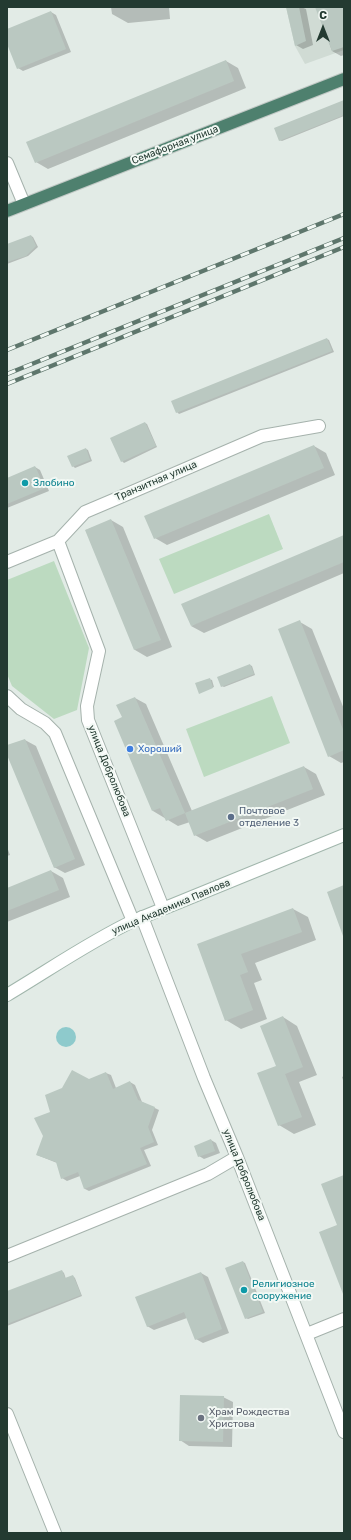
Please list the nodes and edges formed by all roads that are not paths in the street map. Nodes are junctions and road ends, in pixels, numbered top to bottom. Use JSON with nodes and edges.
{"nodes":[{"id":1,"x":344,"y":78,"type":"edge"},
{"id":2,"x":7,"y":163,"type":"edge"},
{"id":3,"x":24,"y":204,"type":"junction"},
{"id":4,"x":7,"y":211,"type":"edge"},
{"id":5,"x":318,"y":426,"type":"dead end"},
{"id":6,"x":58,"y":541,"type":"junction"},
{"id":7,"x":7,"y":562,"type":"edge"},
{"id":8,"x":7,"y":696,"type":"edge"},
{"id":9,"x":344,"y":835,"type":"edge"},
{"id":10,"x":163,"y":908,"type":"junction"},
{"id":11,"x":137,"y":919,"type":"junction"},
{"id":12,"x":7,"y":996,"type":"edge"},
{"id":13,"x":237,"y":1157,"type":"junction"},
{"id":14,"x":7,"y":1256,"type":"edge"},
{"id":15,"x":344,"y":1319,"type":"edge"},
{"id":16,"x":306,"y":1334,"type":"junction"},
{"id":17,"x":7,"y":1414,"type":"edge"},
{"id":18,"x":344,"y":1432,"type":"edge"},
{"id":19,"x":55,"y":1533,"type":"edge"}],
"edges":[{"from":1,"to":3,"type":"highway","name":"Семафорная улица"},
{"from":2,"to":3,"type":"street"},
{"from":3,"to":4,"type":"highway","name":"Семафорная улица"},
{"from":5,"to":6,"type":"street","name":"Транзитная улица"},
{"from":6,"to":7,"type":"street","name":"Транзитная улица"},
{"from":6,"to":10,"type":"street","name":"улица Добролюбова"},
{"from":8,"to":11,"type":"street","name":"улица Добролюбова"},
{"from":9,"to":10,"type":"street","name":"улица Академика Павлова"},
{"from":10,"to":11,"type":"street","name":"улица Академика Павлова"},
{"from":11,"to":12,"type":"street","name":"улица Академика Павлова"},
{"from":11,"to":13,"type":"street","name":"улица Добролюбова"},
{"from":13,"to":14,"type":"street"},
{"from":13,"to":16,"type":"street","name":"улица Добролюбова"},
{"from":15,"to":16,"type":"street"},
{"from":16,"to":18,"type":"street","name":"улица Добролюбова"},
{"from":17,"to":19,"type":"street"}]}
